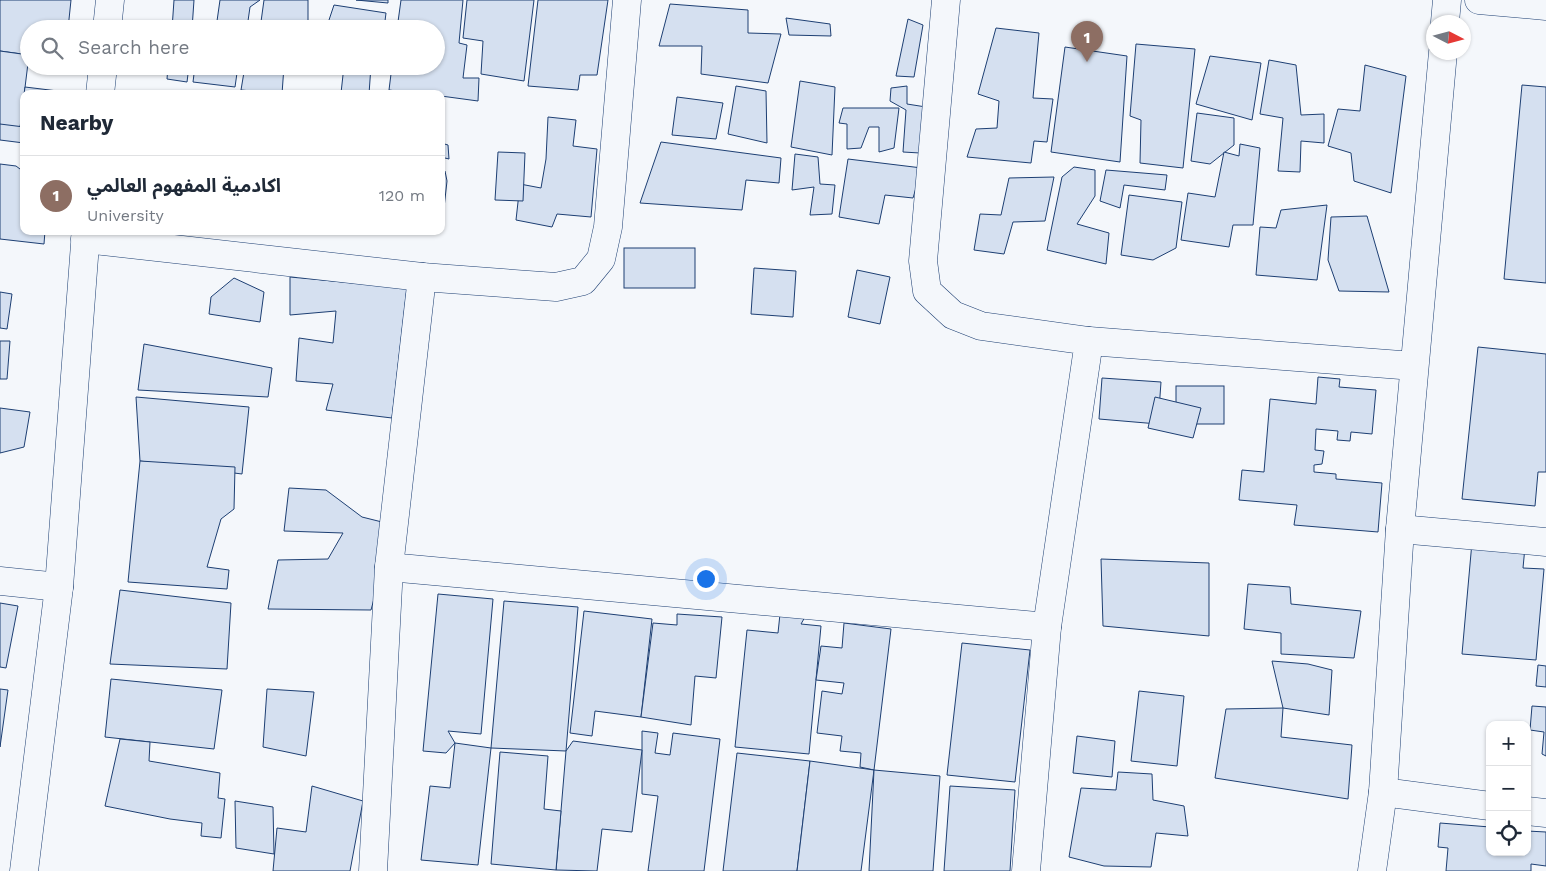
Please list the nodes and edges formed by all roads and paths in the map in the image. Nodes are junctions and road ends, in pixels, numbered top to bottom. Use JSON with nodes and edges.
{"nodes":[{"id":1,"x":110,"y":0,"type":"edge"},
{"id":2,"x":627,"y":0,"type":"edge"},
{"id":3,"x":946,"y":0,"type":"edge"},
{"id":4,"x":1448,"y":0,"type":"edge"},
{"id":5,"x":1480,"y":0,"type":"edge"},
{"id":6,"x":1508,"y":1,"type":"edge"},
{"id":7,"x":1546,"y":6,"type":"edge"},
{"id":8,"x":1446,"y":15,"type":"edge"},
{"id":9,"x":108,"y":20,"type":"edge"},
{"id":10,"x":1442,"y":60,"type":"edge"},
{"id":11,"x":102,"y":75,"type":"edge"},
{"id":12,"x":100,"y":90,"type":"edge"},
{"id":13,"x":85,"y":235,"type":"edge"},
{"id":14,"x":422,"y":277,"type":"junction"},
{"id":15,"x":1089,"y":341,"type":"junction"},
{"id":16,"x":1414,"y":366,"type":"junction"},
{"id":17,"x":1400,"y":529,"type":"junction"},
{"id":18,"x":1546,"y":542,"type":"edge"},
{"id":19,"x":389,"y":567,"type":"junction"},
{"id":20,"x":0,"y":581,"type":"edge"},
{"id":21,"x":59,"y":587,"type":"junction"},
{"id":22,"x":1047,"y":627,"type":"junction"},
{"id":23,"x":1383,"y":792,"type":"junction"},
{"id":24,"x":1486,"y":805,"type":"edge"},
{"id":25,"x":1531,"y":811,"type":"edge"},
{"id":26,"x":1546,"y":813,"type":"edge"},
{"id":27,"x":24,"y":871,"type":"edge"},
{"id":28,"x":373,"y":871,"type":"edge"},
{"id":29,"x":1026,"y":871,"type":"edge"},
{"id":30,"x":1372,"y":871,"type":"edge"}],
"edges":[{"from":1,"to":9,"type":"street"},
{"from":2,"to":14,"type":"street"},
{"from":3,"to":15,"type":"street"},
{"from":4,"to":8,"type":"street"},
{"from":5,"to":6,"type":"street"},
{"from":6,"to":7,"type":"street"},
{"from":10,"to":16,"type":"street"},
{"from":11,"to":12,"type":"street"},
{"from":13,"to":14,"type":"street"},
{"from":13,"to":21,"type":"street"},
{"from":14,"to":19,"type":"street"},
{"from":15,"to":16,"type":"street"},
{"from":15,"to":22,"type":"street"},
{"from":16,"to":17,"type":"street"},
{"from":17,"to":18,"type":"street"},
{"from":17,"to":23,"type":"street"},
{"from":19,"to":22,"type":"street"},
{"from":19,"to":28,"type":"street"},
{"from":20,"to":21,"type":"street"},
{"from":21,"to":27,"type":"street"},
{"from":22,"to":29,"type":"street"},
{"from":23,"to":24,"type":"street"},
{"from":23,"to":30,"type":"street"},
{"from":25,"to":26,"type":"street"}]}
